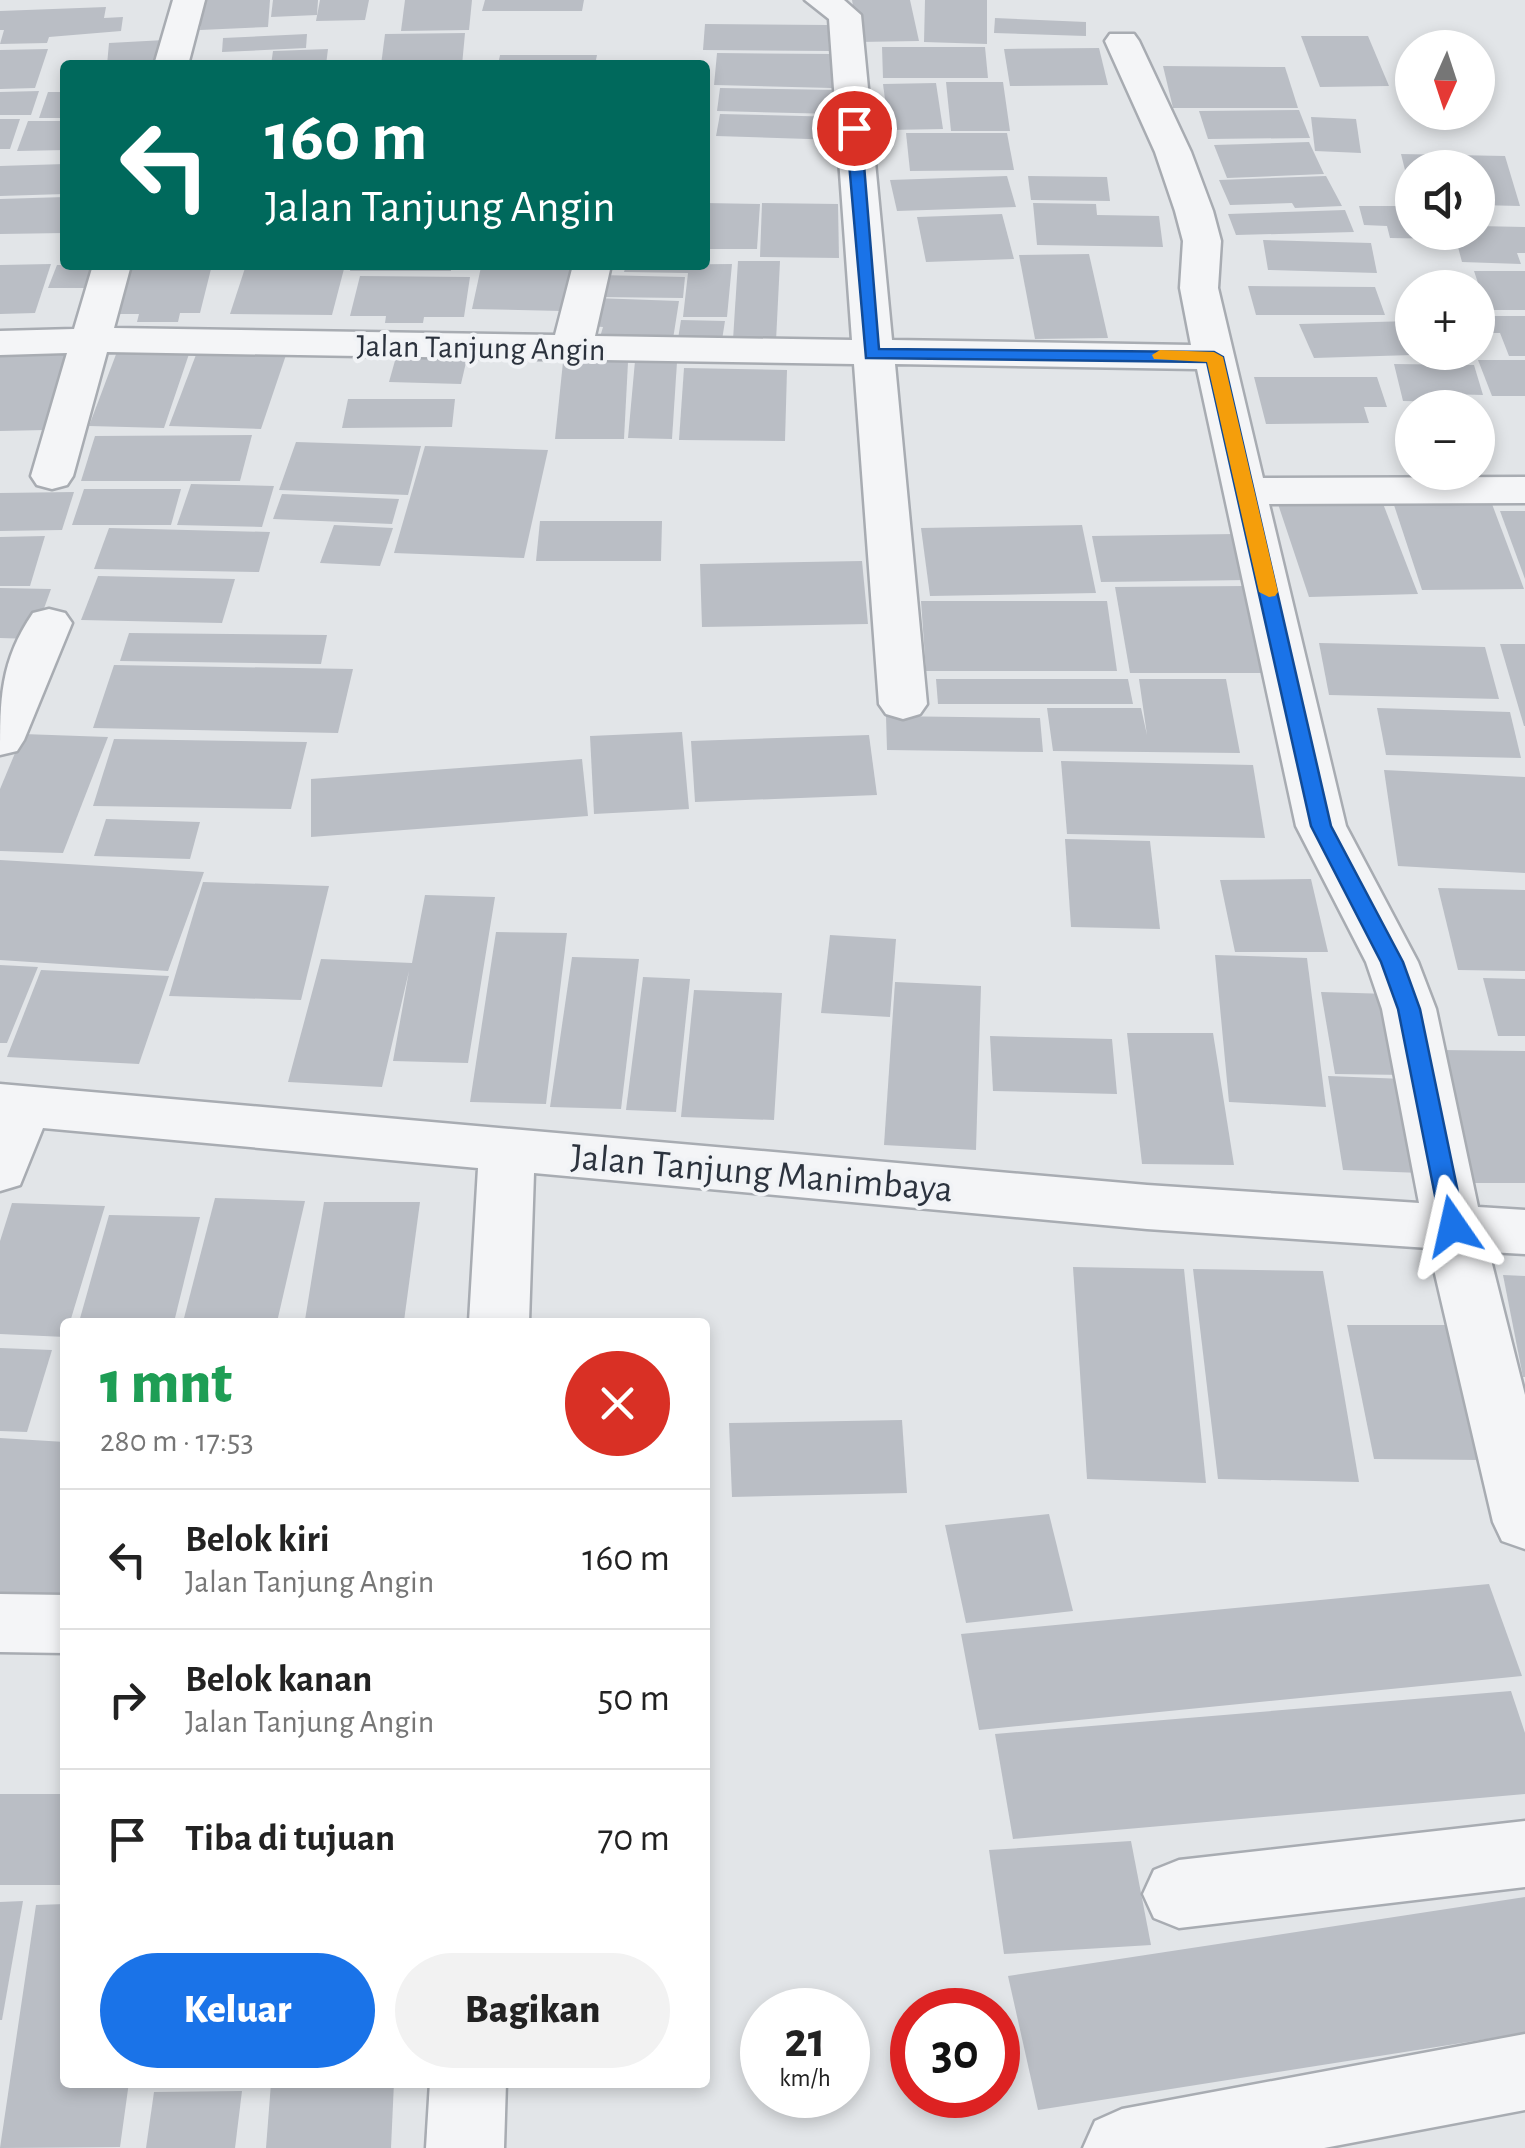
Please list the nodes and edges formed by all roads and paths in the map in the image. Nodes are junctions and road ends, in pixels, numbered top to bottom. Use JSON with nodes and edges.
{"nodes":[{"id":1,"x":189,"y":0,"type":"edge"},
{"id":2,"x":821,"y":0,"type":"edge"},
{"id":3,"x":1122,"y":41,"type":"dead end"},
{"id":4,"x":172,"y":60,"type":"edge"},
{"id":5,"x":111,"y":270,"type":"edge"},
{"id":6,"x":591,"y":270,"type":"edge"},
{"id":7,"x":91,"y":340,"type":"junction"},
{"id":8,"x":0,"y":343,"type":"edge"},
{"id":9,"x":572,"y":348,"type":"junction"},
{"id":10,"x":872,"y":354,"type":"junction"},
{"id":11,"x":1214,"y":357,"type":"junction"},
{"id":12,"x":52,"y":476,"type":"dead end"},
{"id":13,"x":1525,"y":490,"type":"edge"},
{"id":14,"x":1246,"y":491,"type":"junction"},
{"id":15,"x":48,"y":623,"type":"dead end"},
{"id":16,"x":904,"y":704,"type":"dead end"},
{"id":17,"x":2,"y":728,"type":"edge"},
{"id":18,"x":12,"y":1105,"type":"edge"},
{"id":19,"x":506,"y":1149,"type":"junction"},
{"id":20,"x":0,"y":1170,"type":"edge"},
{"id":21,"x":1453,"y":1226,"type":"junction"},
{"id":22,"x":1525,"y":1232,"type":"edge"},
{"id":23,"x":500,"y":1318,"type":"edge"},
{"id":24,"x":1525,"y":1522,"type":"edge"},
{"id":25,"x":0,"y":1623,"type":"edge"},
{"id":26,"x":60,"y":1624,"type":"edge"},
{"id":27,"x":1525,"y":1854,"type":"edge"},
{"id":28,"x":1180,"y":1894,"type":"dead end"},
{"id":29,"x":1525,"y":2072,"type":"edge"},
{"id":30,"x":468,"y":2088,"type":"edge"},
{"id":31,"x":466,"y":2148,"type":"edge"},
{"id":32,"x":1122,"y":2148,"type":"edge"}],
"edges":[{"from":1,"to":4,"type":"street"},
{"from":2,"to":10,"type":"street"},
{"from":3,"to":11,"type":"street"},
{"from":5,"to":7,"type":"street"},
{"from":6,"to":9,"type":"street"},
{"from":7,"to":8,"type":"street","name":"Jalan Tanjung Angin"},
{"from":7,"to":9,"type":"street","name":"Jalan Tanjung Angin"},
{"from":7,"to":12,"type":"street"},
{"from":9,"to":10,"type":"street","name":"Jalan Tanjung Angin"},
{"from":10,"to":11,"type":"street","name":"Jalan Tanjung Angin"},
{"from":10,"to":16,"type":"street"},
{"from":11,"to":14,"type":"street"},
{"from":13,"to":14,"type":"street"},
{"from":14,"to":21,"type":"street"},
{"from":15,"to":17,"type":"street"},
{"from":18,"to":19,"type":"street","name":"Jalan Tanjung Manimbaya"},
{"from":18,"to":20,"type":"street"},
{"from":19,"to":21,"type":"street","name":"Jalan Tanjung Manimbaya"},
{"from":19,"to":23,"type":"street"},
{"from":21,"to":22,"type":"street","name":"Jalan Tanjung Manimbaya"},
{"from":21,"to":24,"type":"street"},
{"from":25,"to":26,"type":"street"},
{"from":27,"to":28,"type":"street"},
{"from":29,"to":32,"type":"street"},
{"from":30,"to":31,"type":"street"}]}
